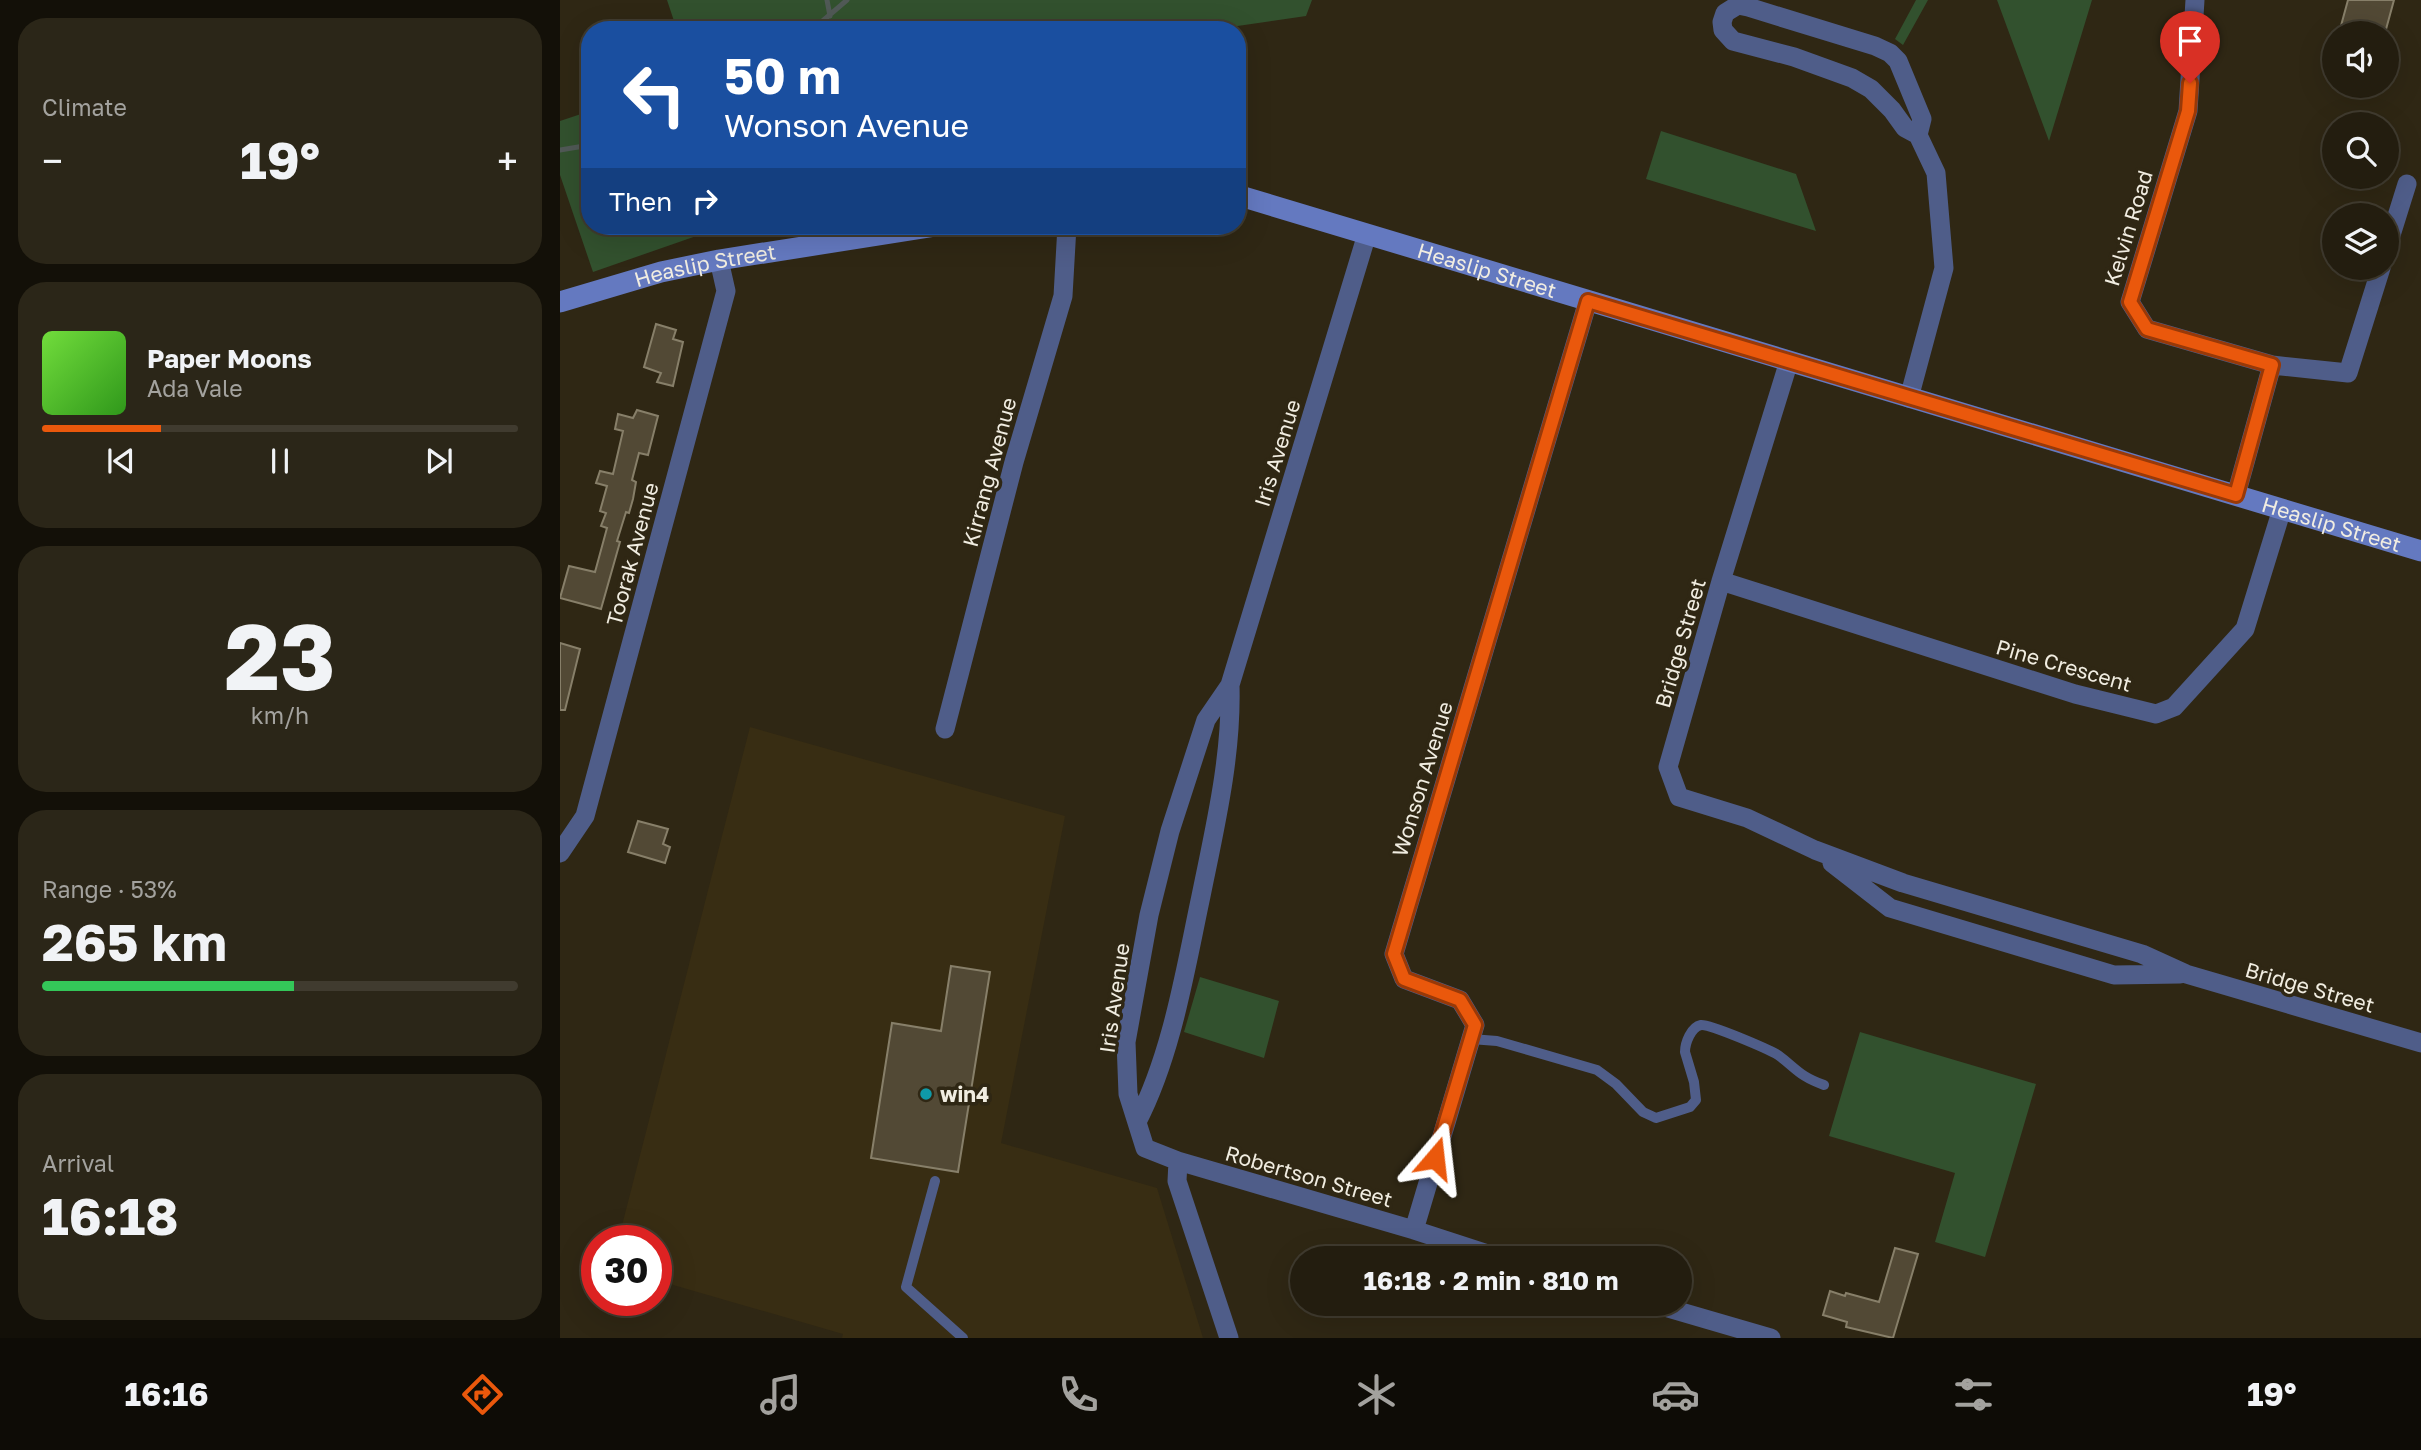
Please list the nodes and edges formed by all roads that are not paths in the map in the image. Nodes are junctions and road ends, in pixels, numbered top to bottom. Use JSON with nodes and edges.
{"nodes":[{"id":1,"x":2195,"y":0,"type":"edge"},
{"id":2,"x":1918,"y":135,"type":"junction"},
{"id":3,"x":2407,"y":184,"type":"dead end"},
{"id":4,"x":1246,"y":198,"type":"edge"},
{"id":5,"x":2399,"y":210,"type":"edge"},
{"id":6,"x":1367,"y":234,"type":"junction"},
{"id":7,"x":879,"y":235,"type":"edge"},
{"id":8,"x":1066,"y":235,"type":"edge"},
{"id":9,"x":719,"y":260,"type":"junction"},
{"id":10,"x":2377,"y":280,"type":"edge"},
{"id":11,"x":1588,"y":301,"type":"junction"},
{"id":12,"x":560,"y":302,"type":"edge"},
{"id":13,"x":1789,"y":361,"type":"junction"},
{"id":14,"x":2272,"y":365,"type":"junction"},
{"id":15,"x":1909,"y":398,"type":"junction"},
{"id":16,"x":2236,"y":495,"type":"junction"},
{"id":17,"x":2282,"y":509,"type":"junction"},
{"id":18,"x":2421,"y":551,"type":"edge"},
{"id":19,"x":1721,"y":580,"type":"junction"},
{"id":20,"x":1230,"y":685,"type":"junction"},
{"id":21,"x":945,"y":729,"type":"dead end"},
{"id":22,"x":1815,"y":850,"type":"junction"},
{"id":23,"x":560,"y":853,"type":"edge"},
{"id":24,"x":2186,"y":974,"type":"junction"},
{"id":25,"x":1471,"y":1039,"type":"junction"},
{"id":26,"x":2421,"y":1043,"type":"edge"},
{"id":27,"x":1824,"y":1085,"type":"dead end"},
{"id":28,"x":1137,"y":1122,"type":"junction"},
{"id":29,"x":1145,"y":1148,"type":"joint"},
{"id":30,"x":1178,"y":1161,"type":"junction"},
{"id":31,"x":935,"y":1181,"type":"dead end"},
{"id":32,"x":1414,"y":1230,"type":"junction"},
{"id":33,"x":1463,"y":1246,"type":"edge"},
{"id":34,"x":1692,"y":1315,"type":"edge"},
{"id":35,"x":963,"y":1338,"type":"edge"},
{"id":36,"x":1229,"y":1338,"type":"edge"},
{"id":37,"x":1771,"y":1338,"type":"edge"}],
"edges":[{"from":1,"to":14,"type":"street","name":"Kelvin Road"},
{"from":2,"to":2,"type":"street"},
{"from":2,"to":15,"type":"street"},
{"from":3,"to":5,"type":"street"},
{"from":4,"to":6,"type":"street","name":"Heaslip Street"},
{"from":6,"to":11,"type":"street","name":"Heaslip Street"},
{"from":6,"to":20,"type":"street","name":"Iris Avenue"},
{"from":7,"to":9,"type":"street","name":"Heaslip Street"},
{"from":8,"to":21,"type":"street","name":"Kirrang Avenue"},
{"from":9,"to":12,"type":"street","name":"Heaslip Street"},
{"from":9,"to":23,"type":"street","name":"Toorak Avenue"},
{"from":10,"to":14,"type":"street","name":"Kelvin Road"},
{"from":11,"to":13,"type":"street","name":"Heaslip Street"},
{"from":11,"to":25,"type":"street","name":"Wonson Avenue"},
{"from":13,"to":15,"type":"street","name":"Heaslip Street"},
{"from":13,"to":19,"type":"street","name":"Bridge Street"},
{"from":14,"to":16,"type":"street"},
{"from":15,"to":16,"type":"street","name":"Heaslip Street"},
{"from":16,"to":17,"type":"street","name":"Heaslip Street"},
{"from":17,"to":18,"type":"street","name":"Heaslip Street"},
{"from":17,"to":19,"type":"street","name":"Pine Crescent"},
{"from":19,"to":22,"type":"street","name":"Bridge Street"},
{"from":20,"to":28,"type":"street","name":"Iris Avenue"},
{"from":20,"to":28,"type":"street","name":"Iris Avenue"},
{"from":22,"to":24,"type":"street","name":"Bridge Street"},
{"from":22,"to":24,"type":"street","name":"Bridge Street"},
{"from":24,"to":26,"type":"street","name":"Bridge Street"},
{"from":25,"to":27,"type":"lane"},
{"from":25,"to":32,"type":"street","name":"Wonson Avenue"},
{"from":28,"to":29,"type":"street","name":"Iris Avenue"},
{"from":29,"to":30,"type":"street","name":"Robertson Street"},
{"from":30,"to":32,"type":"street","name":"Robertson Street"},
{"from":30,"to":36,"type":"street"},
{"from":31,"to":35,"type":"lane"},
{"from":32,"to":33,"type":"street","name":"Robertson Street"},
{"from":34,"to":37,"type":"street"}]}
